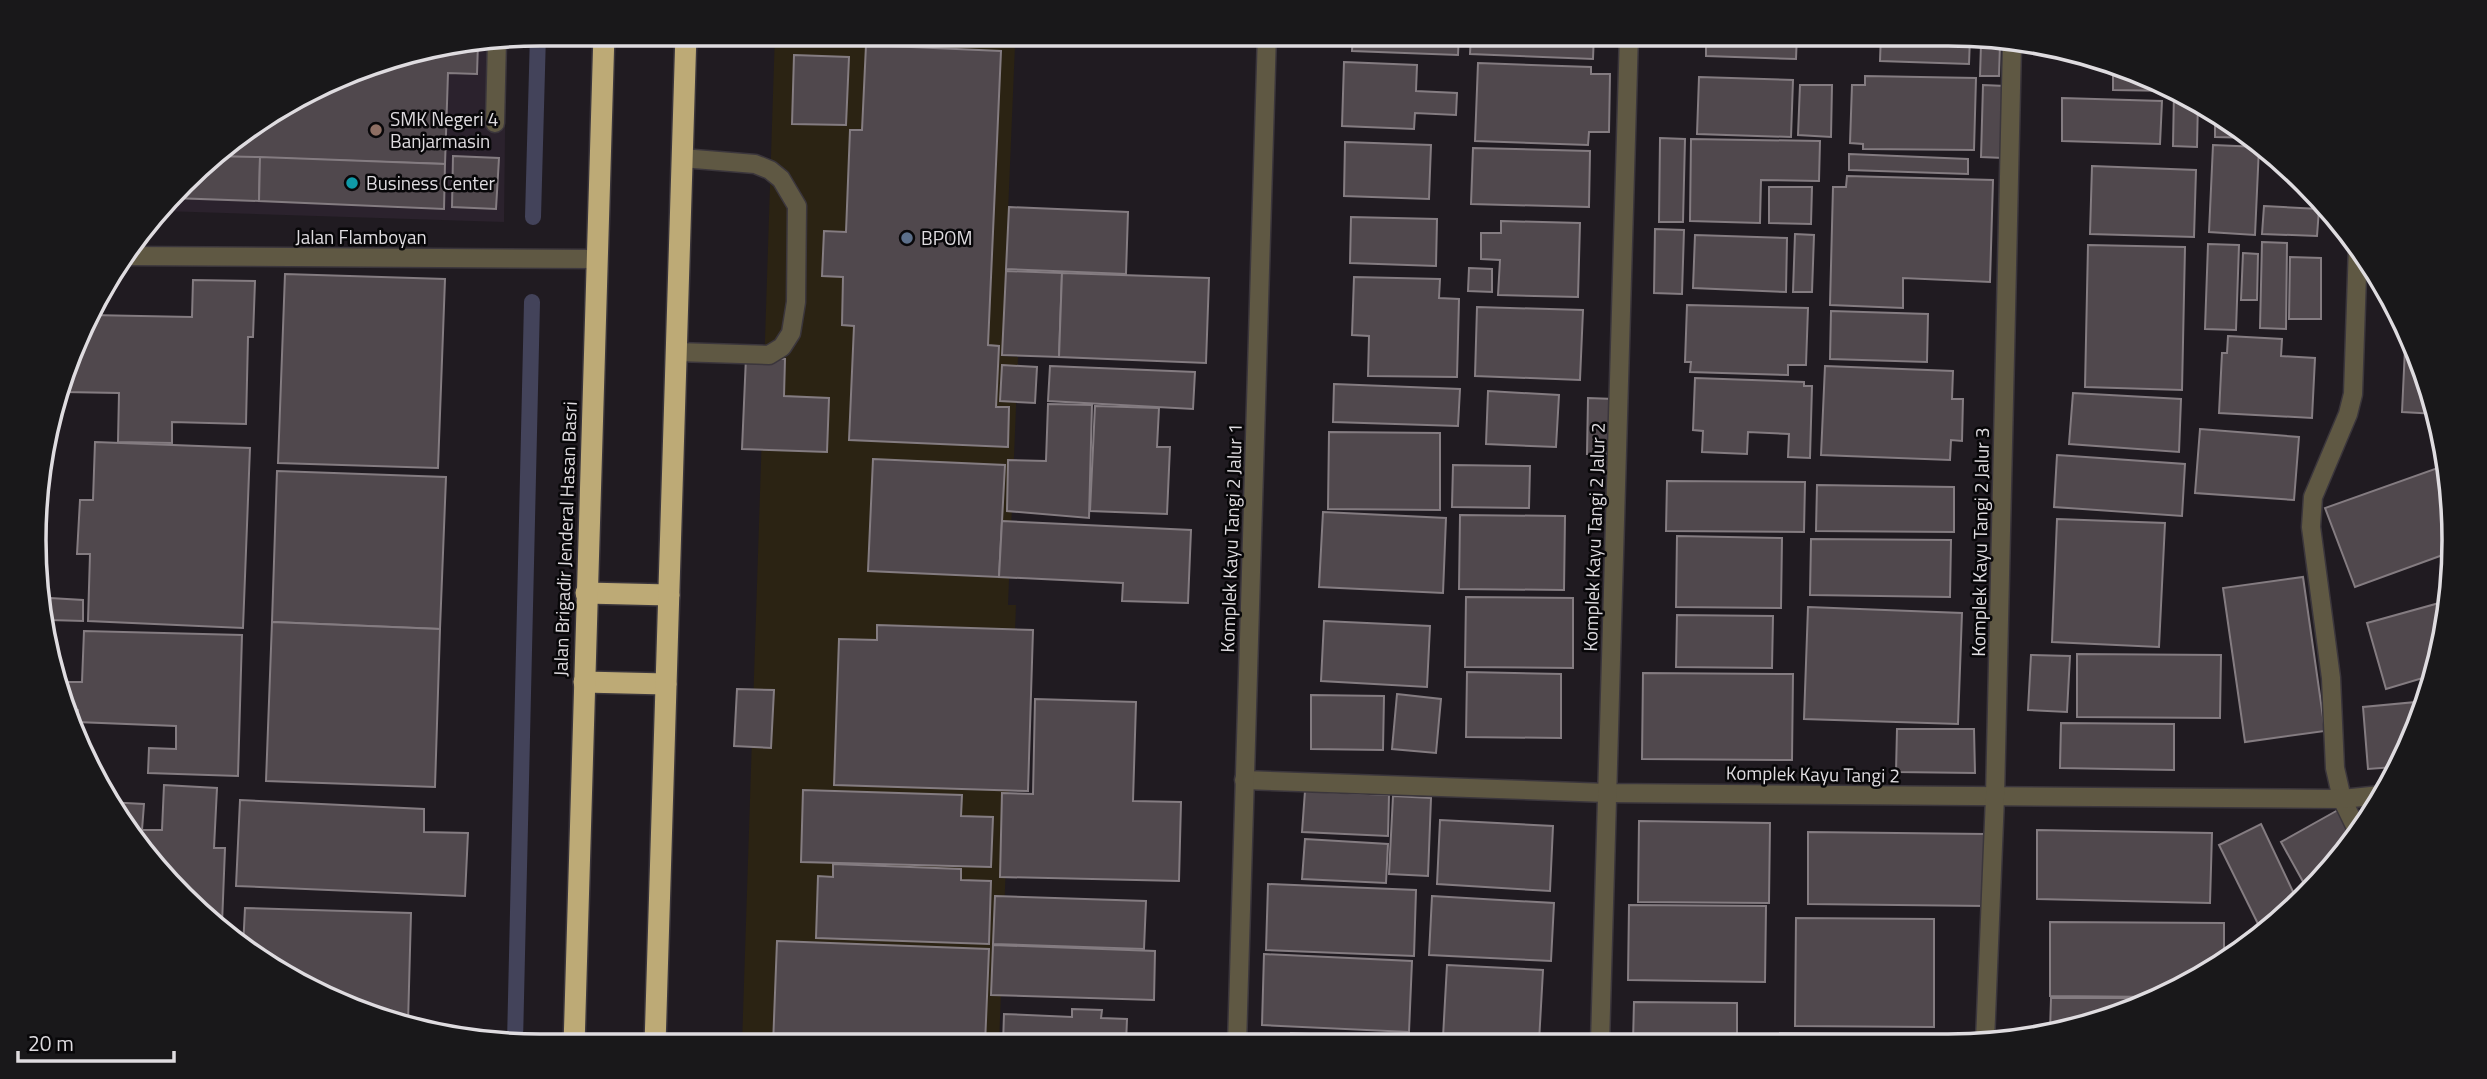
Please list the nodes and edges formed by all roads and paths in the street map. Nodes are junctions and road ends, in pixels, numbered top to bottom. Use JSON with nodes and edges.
{"nodes":[{"id":1,"x":603,"y":46,"type":"edge"},
{"id":2,"x":686,"y":46,"type":"edge"},
{"id":3,"x":1267,"y":46,"type":"edge"},
{"id":4,"x":1629,"y":46,"type":"edge"},
{"id":5,"x":497,"y":48,"type":"edge"},
{"id":6,"x":2012,"y":50,"type":"edge"},
{"id":7,"x":495,"y":123,"type":"dead end"},
{"id":8,"x":682,"y":158,"type":"junction"},
{"id":9,"x":136,"y":256,"type":"edge"},
{"id":10,"x":595,"y":260,"type":"junction"},
{"id":11,"x":2357,"y":264,"type":"edge"},
{"id":12,"x":677,"y":352,"type":"junction"},
{"id":13,"x":586,"y":593,"type":"junction"},
{"id":14,"x":669,"y":595,"type":"junction"},
{"id":15,"x":584,"y":682,"type":"junction"},
{"id":16,"x":666,"y":684,"type":"junction"},
{"id":17,"x":1244,"y":780,"type":"junction"},
{"id":18,"x":1607,"y":793,"type":"junction"},
{"id":19,"x":2369,"y":796,"type":"edge"},
{"id":20,"x":1995,"y":797,"type":"junction"},
{"id":21,"x":2342,"y":799,"type":"junction"},
{"id":22,"x":2353,"y":821,"type":"edge"},
{"id":23,"x":1985,"y":1031,"type":"edge"},
{"id":24,"x":574,"y":1034,"type":"edge"},
{"id":25,"x":655,"y":1034,"type":"edge"},
{"id":26,"x":1237,"y":1034,"type":"edge"},
{"id":27,"x":1600,"y":1034,"type":"edge"}],
"edges":[{"from":1,"to":10,"type":"highway","name":"Jalan Brigadir Jenderal Hasan Basri"},
{"from":2,"to":8,"type":"highway"},
{"from":3,"to":17,"type":"street","name":"Komplek Kayu Tangi 2 Jalur 1"},
{"from":4,"to":18,"type":"street","name":"Komplek Kayu Tangi 2 Jalur 2"},
{"from":5,"to":7,"type":"street"},
{"from":6,"to":20,"type":"street","name":"Komplek Kayu Tangi 2 Jalur 3"},
{"from":8,"to":12,"type":"highway"},
{"from":8,"to":12,"type":"street"},
{"from":9,"to":10,"type":"street","name":"Jalan Flamboyan"},
{"from":10,"to":13,"type":"highway","name":"Jalan Brigadir Jenderal Hasan Basri"},
{"from":11,"to":21,"type":"street"},
{"from":12,"to":14,"type":"highway"},
{"from":13,"to":14,"type":"highway"},
{"from":13,"to":15,"type":"highway","name":"Jalan Brigadir Jenderal Hasan Basri"},
{"from":14,"to":16,"type":"highway"},
{"from":15,"to":16,"type":"highway"},
{"from":15,"to":24,"type":"highway","name":"Jalan Brigadir Jenderal Hasan Basri"},
{"from":16,"to":25,"type":"highway"},
{"from":17,"to":18,"type":"street","name":"Komplek Kayu Tangi 2"},
{"from":17,"to":26,"type":"street","name":"Komplek Kayu Tangi 2 Jalur 1"},
{"from":18,"to":20,"type":"street","name":"Komplek Kayu Tangi 2"},
{"from":18,"to":27,"type":"street","name":"Komplek Kayu Tangi 2 Jalur 2"},
{"from":19,"to":21,"type":"street","name":"Komplek Kayu Tangi 2"},
{"from":20,"to":21,"type":"street","name":"Komplek Kayu Tangi 2"},
{"from":20,"to":23,"type":"street","name":"Komplek Kayu Tangi 2 Jalur 3"},
{"from":21,"to":22,"type":"street"}]}
